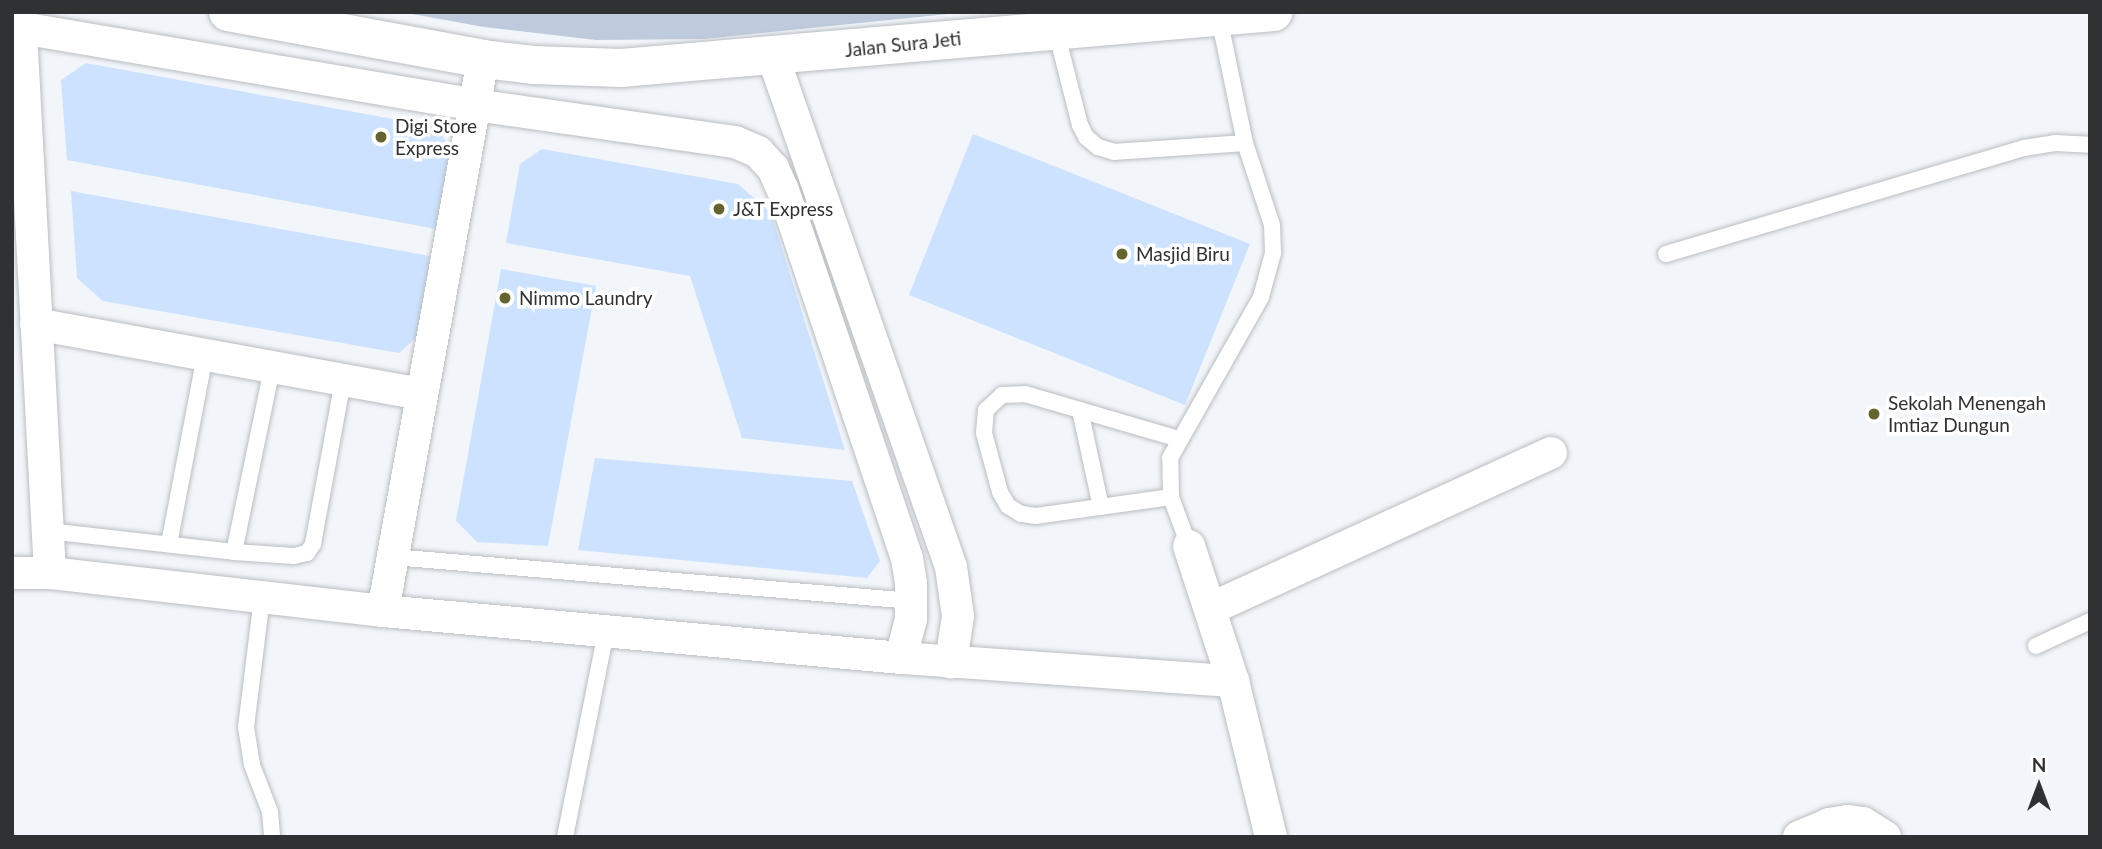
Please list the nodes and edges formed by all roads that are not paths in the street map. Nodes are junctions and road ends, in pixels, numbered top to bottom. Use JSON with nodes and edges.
{"nodes":[{"id":1,"x":228,"y":12,"type":"edge"},
{"id":2,"x":1274,"y":12,"type":"edge"},
{"id":3,"x":1219,"y":17,"type":"junction"},
{"id":4,"x":290,"y":19,"type":"edge"},
{"id":5,"x":20,"y":20,"type":"edge"},
{"id":6,"x":1056,"y":29,"type":"junction"},
{"id":7,"x":773,"y":57,"type":"junction"},
{"id":8,"x":483,"y":59,"type":"junction"},
{"id":9,"x":475,"y":105,"type":"junction"},
{"id":10,"x":1245,"y":143,"type":"junction"},
{"id":11,"x":2090,"y":145,"type":"edge"},
{"id":12,"x":1666,"y":254,"type":"dead end"},
{"id":13,"x":36,"y":324,"type":"junction"},
{"id":14,"x":205,"y":356,"type":"junction"},
{"id":15,"x":272,"y":368,"type":"junction"},
{"id":16,"x":343,"y":380,"type":"junction"},
{"id":17,"x":422,"y":394,"type":"junction"},
{"id":18,"x":1080,"y":410,"type":"junction"},
{"id":19,"x":1179,"y":439,"type":"junction"},
{"id":20,"x":1551,"y":453,"type":"dead end"},
{"id":21,"x":1171,"y":497,"type":"junction"},
{"id":22,"x":1101,"y":507,"type":"junction"},
{"id":23,"x":48,"y":531,"type":"junction"},
{"id":24,"x":169,"y":544,"type":"junction"},
{"id":25,"x":1189,"y":546,"type":"joint"},
{"id":26,"x":234,"y":552,"type":"junction"},
{"id":27,"x":393,"y":557,"type":"junction"},
{"id":28,"x":12,"y":573,"type":"edge"},
{"id":29,"x":50,"y":573,"type":"junction"},
{"id":30,"x":262,"y":597,"type":"junction"},
{"id":31,"x":912,"y":601,"type":"junction"},
{"id":32,"x":1210,"y":609,"type":"junction"},
{"id":33,"x":383,"y":611,"type":"junction"},
{"id":34,"x":2090,"y":621,"type":"edge"},
{"id":35,"x":606,"y":631,"type":"junction"},
{"id":36,"x":2036,"y":646,"type":"dead end"},
{"id":37,"x":901,"y":658,"type":"junction"},
{"id":38,"x":951,"y":662,"type":"junction"},
{"id":39,"x":1233,"y":681,"type":"junction"},
{"id":40,"x":272,"y":837,"type":"edge"},
{"id":41,"x":565,"y":837,"type":"edge"},
{"id":42,"x":1271,"y":837,"type":"edge"},
{"id":43,"x":1799,"y":837,"type":"edge"},
{"id":44,"x":1885,"y":837,"type":"edge"}],
"edges":[{"from":1,"to":4,"type":"street","name":"Jalan Sura Jeti"},
{"from":2,"to":3,"type":"street","name":"Jalan Sura Jeti"},
{"from":3,"to":6,"type":"street","name":"Jalan Sura Jeti"},
{"from":3,"to":10,"type":"lane"},
{"from":4,"to":8,"type":"street","name":"Jalan Sura Jeti"},
{"from":5,"to":9,"type":"street"},
{"from":5,"to":13,"type":"street"},
{"from":6,"to":7,"type":"street","name":"Jalan Sura Jeti"},
{"from":6,"to":10,"type":"lane"},
{"from":7,"to":8,"type":"street","name":"Jalan Sura Jeti"},
{"from":7,"to":38,"type":"street"},
{"from":8,"to":9,"type":"street"},
{"from":9,"to":17,"type":"street"},
{"from":9,"to":31,"type":"street"},
{"from":10,"to":19,"type":"lane"},
{"from":11,"to":12,"type":"lane"},
{"from":13,"to":14,"type":"street"},
{"from":13,"to":23,"type":"street"},
{"from":14,"to":15,"type":"street"},
{"from":14,"to":24,"type":"lane"},
{"from":15,"to":16,"type":"street"},
{"from":15,"to":26,"type":"lane"},
{"from":16,"to":17,"type":"street"},
{"from":16,"to":26,"type":"lane"},
{"from":17,"to":27,"type":"street"},
{"from":18,"to":19,"type":"lane"},
{"from":18,"to":22,"type":"lane"},
{"from":18,"to":22,"type":"lane"},
{"from":19,"to":21,"type":"lane"},
{"from":20,"to":32,"type":"street"},
{"from":21,"to":22,"type":"lane"},
{"from":21,"to":25,"type":"lane"},
{"from":23,"to":24,"type":"lane"},
{"from":23,"to":29,"type":"street"},
{"from":24,"to":26,"type":"lane"},
{"from":25,"to":32,"type":"street"},
{"from":27,"to":31,"type":"lane"},
{"from":27,"to":33,"type":"street"},
{"from":28,"to":29,"type":"street"},
{"from":29,"to":30,"type":"street"},
{"from":30,"to":33,"type":"street"},
{"from":30,"to":40,"type":"lane"},
{"from":31,"to":37,"type":"street"},
{"from":32,"to":39,"type":"street"},
{"from":33,"to":35,"type":"street"},
{"from":34,"to":36,"type":"lane"},
{"from":35,"to":37,"type":"street"},
{"from":35,"to":41,"type":"lane"},
{"from":37,"to":38,"type":"street"},
{"from":38,"to":39,"type":"street"},
{"from":39,"to":42,"type":"street"},
{"from":43,"to":44,"type":"street"}]}
